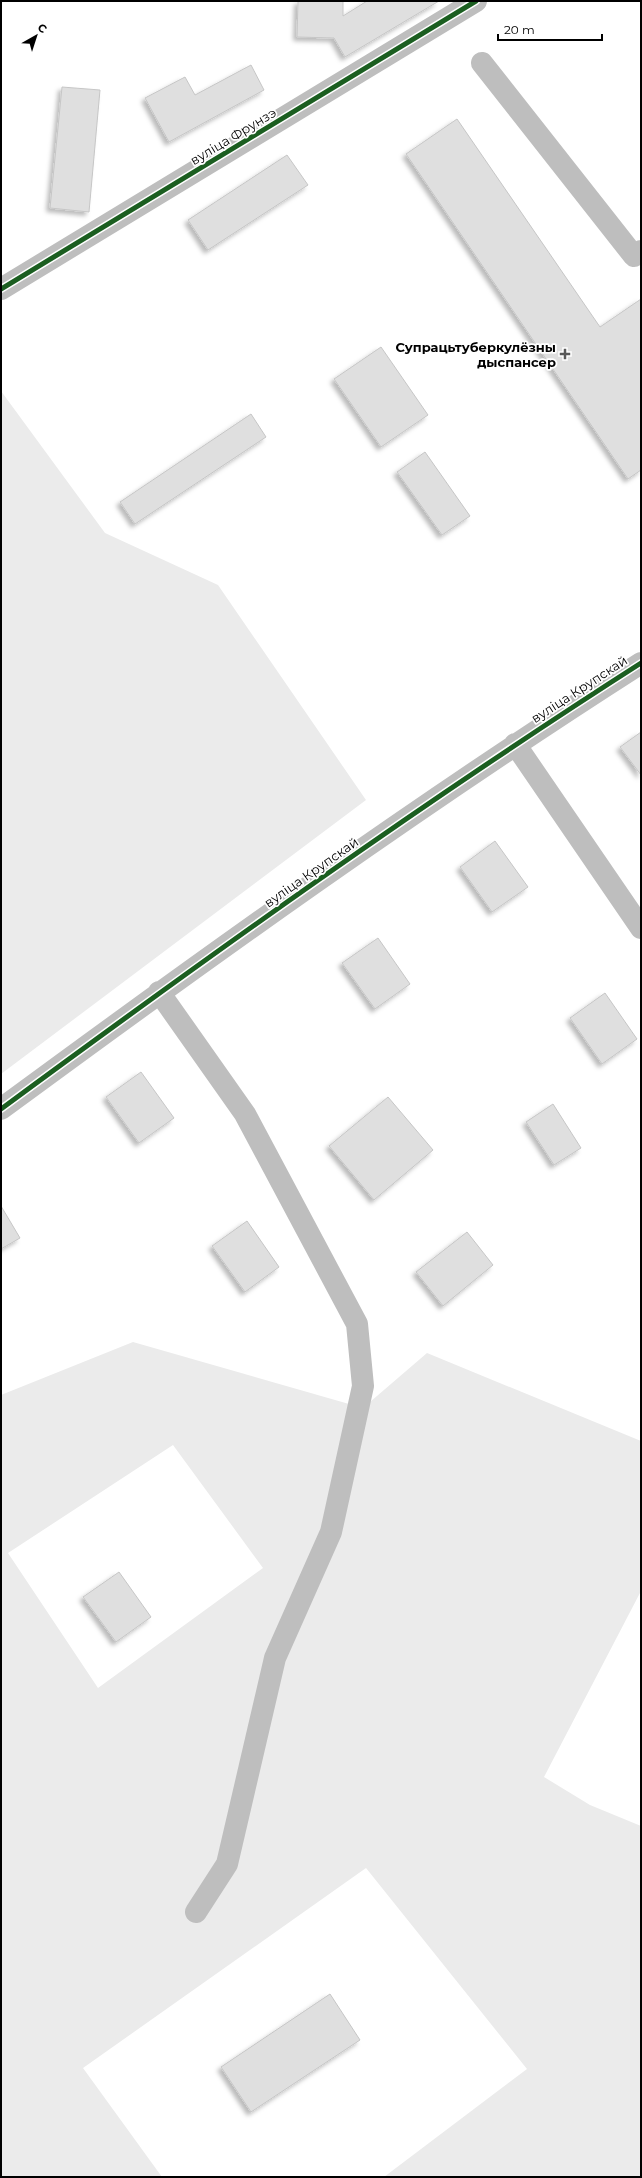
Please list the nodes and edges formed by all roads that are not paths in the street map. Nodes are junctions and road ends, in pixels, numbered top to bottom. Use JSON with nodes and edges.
{"nodes":[{"id":1,"x":476,"y":1,"type":"edge"},
{"id":2,"x":482,"y":63,"type":"dead end"},
{"id":3,"x":641,"y":251,"type":"edge"},
{"id":4,"x":1,"y":289,"type":"edge"},
{"id":5,"x":641,"y":663,"type":"edge"},
{"id":6,"x":515,"y":744,"type":"junction"},
{"id":7,"x":641,"y":928,"type":"edge"},
{"id":8,"x":159,"y":992,"type":"junction"},
{"id":9,"x":1,"y":1109,"type":"edge"},
{"id":10,"x":196,"y":1912,"type":"dead end"}],
"edges":[{"from":1,"to":4,"type":"street","name":"вуліца Фрунзэ"},
{"from":2,"to":3,"type":"street"},
{"from":5,"to":6,"type":"street","name":"вуліца Крупскай"},
{"from":6,"to":7,"type":"street"},
{"from":6,"to":8,"type":"street","name":"вуліца Крупскай"},
{"from":8,"to":9,"type":"street","name":"вуліца Крупскай"},
{"from":8,"to":10,"type":"street"}]}
